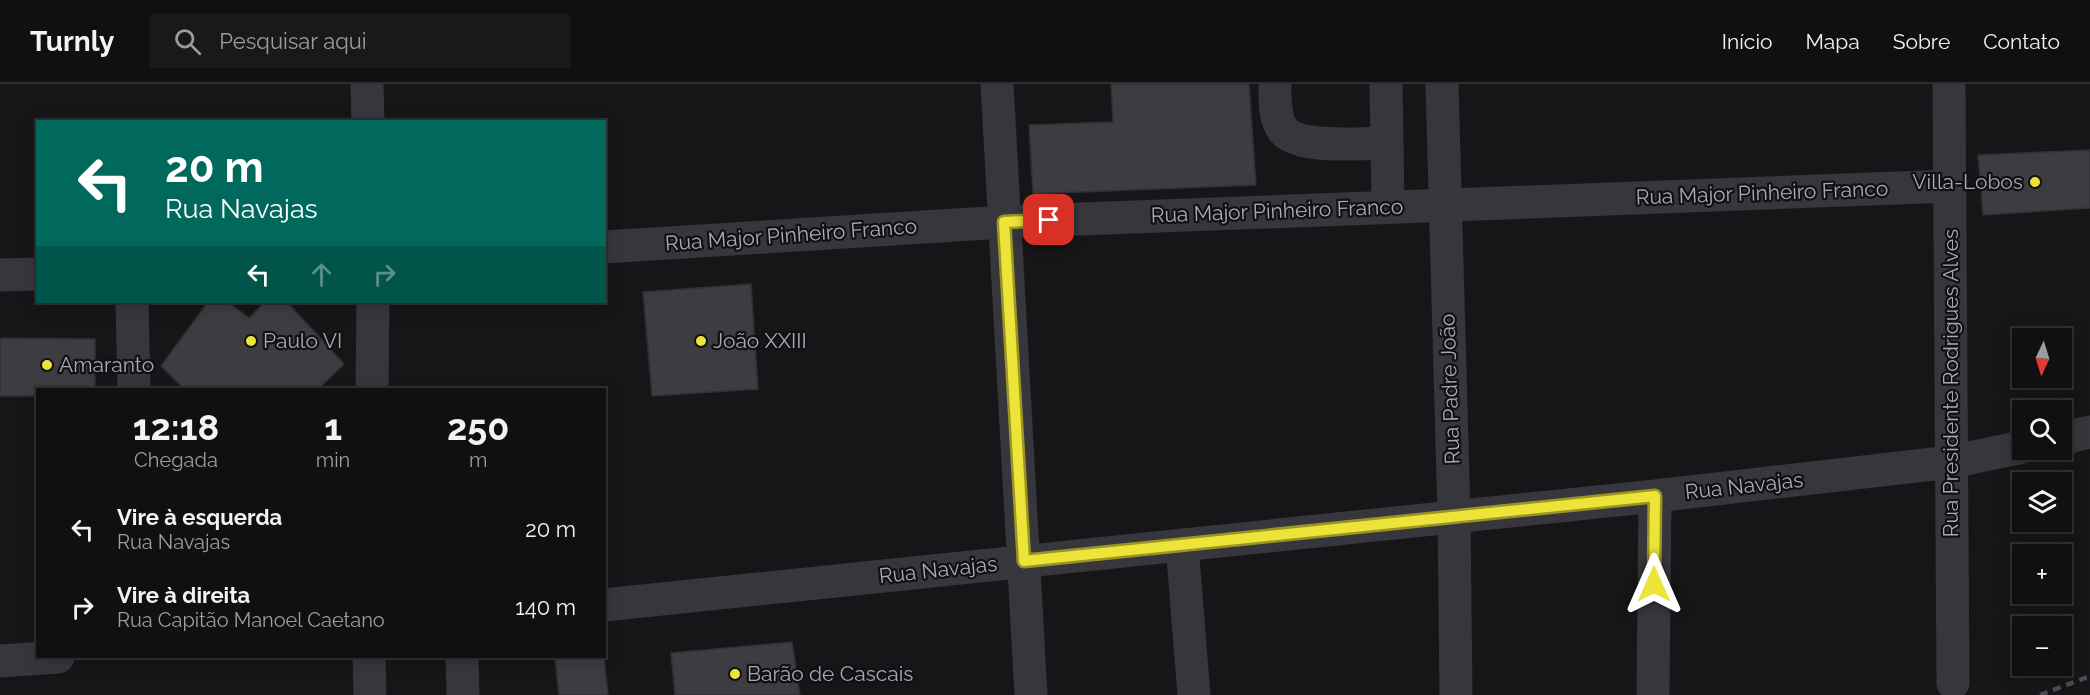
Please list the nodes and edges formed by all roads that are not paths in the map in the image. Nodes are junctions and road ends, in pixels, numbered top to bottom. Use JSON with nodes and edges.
{"nodes":[{"id":1,"x":367,"y":84,"type":"edge"},
{"id":2,"x":997,"y":84,"type":"edge"},
{"id":3,"x":1275,"y":84,"type":"edge"},
{"id":4,"x":1386,"y":84,"type":"edge"},
{"id":5,"x":1442,"y":84,"type":"edge"},
{"id":6,"x":1949,"y":84,"type":"edge"},
{"id":7,"x":368,"y":120,"type":"edge"},
{"id":8,"x":1387,"y":143,"type":"junction"},
{"id":9,"x":1950,"y":186,"type":"junction"},
{"id":10,"x":1444,"y":205,"type":"junction"},
{"id":11,"x":1388,"y":206,"type":"junction"},
{"id":12,"x":1004,"y":222,"type":"junction"},
{"id":13,"x":606,"y":247,"type":"edge"},
{"id":14,"x":36,"y":274,"type":"edge"},
{"id":15,"x":0,"y":275,"type":"edge"},
{"id":16,"x":132,"y":303,"type":"edge"},
{"id":17,"x":373,"y":303,"type":"edge"},
{"id":18,"x":134,"y":388,"type":"edge"},
{"id":19,"x":372,"y":388,"type":"edge"},
{"id":20,"x":2090,"y":432,"type":"edge"},
{"id":21,"x":2072,"y":436,"type":"edge"},
{"id":22,"x":2012,"y":449,"type":"edge"},
{"id":23,"x":1951,"y":462,"type":"junction"},
{"id":24,"x":1655,"y":496,"type":"junction"},
{"id":25,"x":1454,"y":515,"type":"junction"},
{"id":26,"x":1182,"y":545,"type":"junction"},
{"id":27,"x":1024,"y":561,"type":"junction"},
{"id":28,"x":606,"y":605,"type":"edge"},
{"id":29,"x":44,"y":658,"type":"edge"},
{"id":30,"x":369,"y":658,"type":"edge"},
{"id":31,"x":462,"y":658,"type":"edge"},
{"id":32,"x":0,"y":661,"type":"edge"},
{"id":33,"x":1953,"y":682,"type":"dead end"},
{"id":34,"x":370,"y":695,"type":"edge"},
{"id":35,"x":462,"y":695,"type":"edge"},
{"id":36,"x":1031,"y":695,"type":"edge"},
{"id":37,"x":1194,"y":695,"type":"edge"},
{"id":38,"x":1456,"y":695,"type":"edge"},
{"id":39,"x":1653,"y":695,"type":"edge"}],
"edges":[{"from":1,"to":7,"type":"street"},
{"from":2,"to":12,"type":"street"},
{"from":3,"to":8,"type":"street"},
{"from":4,"to":8,"type":"street"},
{"from":5,"to":10,"type":"street","name":"Rua Padre João"},
{"from":6,"to":9,"type":"street","name":"Rua Presidente Rodrigues Alves"},
{"from":8,"to":11,"type":"street"},
{"from":9,"to":10,"type":"street","name":"Rua Major Pinheiro Franco"},
{"from":9,"to":23,"type":"street","name":"Rua Presidente Rodrigues Alves"},
{"from":10,"to":11,"type":"street","name":"Rua Major Pinheiro Franco"},
{"from":10,"to":25,"type":"street","name":"Rua Padre João"},
{"from":11,"to":12,"type":"street","name":"Rua Major Pinheiro Franco"},
{"from":12,"to":13,"type":"street","name":"Rua Major Pinheiro Franco"},
{"from":12,"to":27,"type":"street"},
{"from":14,"to":15,"type":"street"},
{"from":16,"to":18,"type":"street"},
{"from":17,"to":19,"type":"street"},
{"from":20,"to":21,"type":"street"},
{"from":22,"to":23,"type":"street","name":"Rua Navajas"},
{"from":23,"to":24,"type":"street","name":"Rua Navajas"},
{"from":23,"to":33,"type":"street","name":"Rua Presidente Rodrigues Alves"},
{"from":24,"to":25,"type":"street","name":"Rua Navajas"},
{"from":24,"to":39,"type":"street"},
{"from":25,"to":26,"type":"street","name":"Rua Navajas"},
{"from":25,"to":38,"type":"street","name":"Rua Padre João"},
{"from":26,"to":27,"type":"street","name":"Rua Navajas"},
{"from":26,"to":37,"type":"street"},
{"from":27,"to":28,"type":"street","name":"Rua Navajas"},
{"from":27,"to":36,"type":"street"},
{"from":29,"to":32,"type":"street"},
{"from":30,"to":34,"type":"street"},
{"from":31,"to":35,"type":"street"}]}
